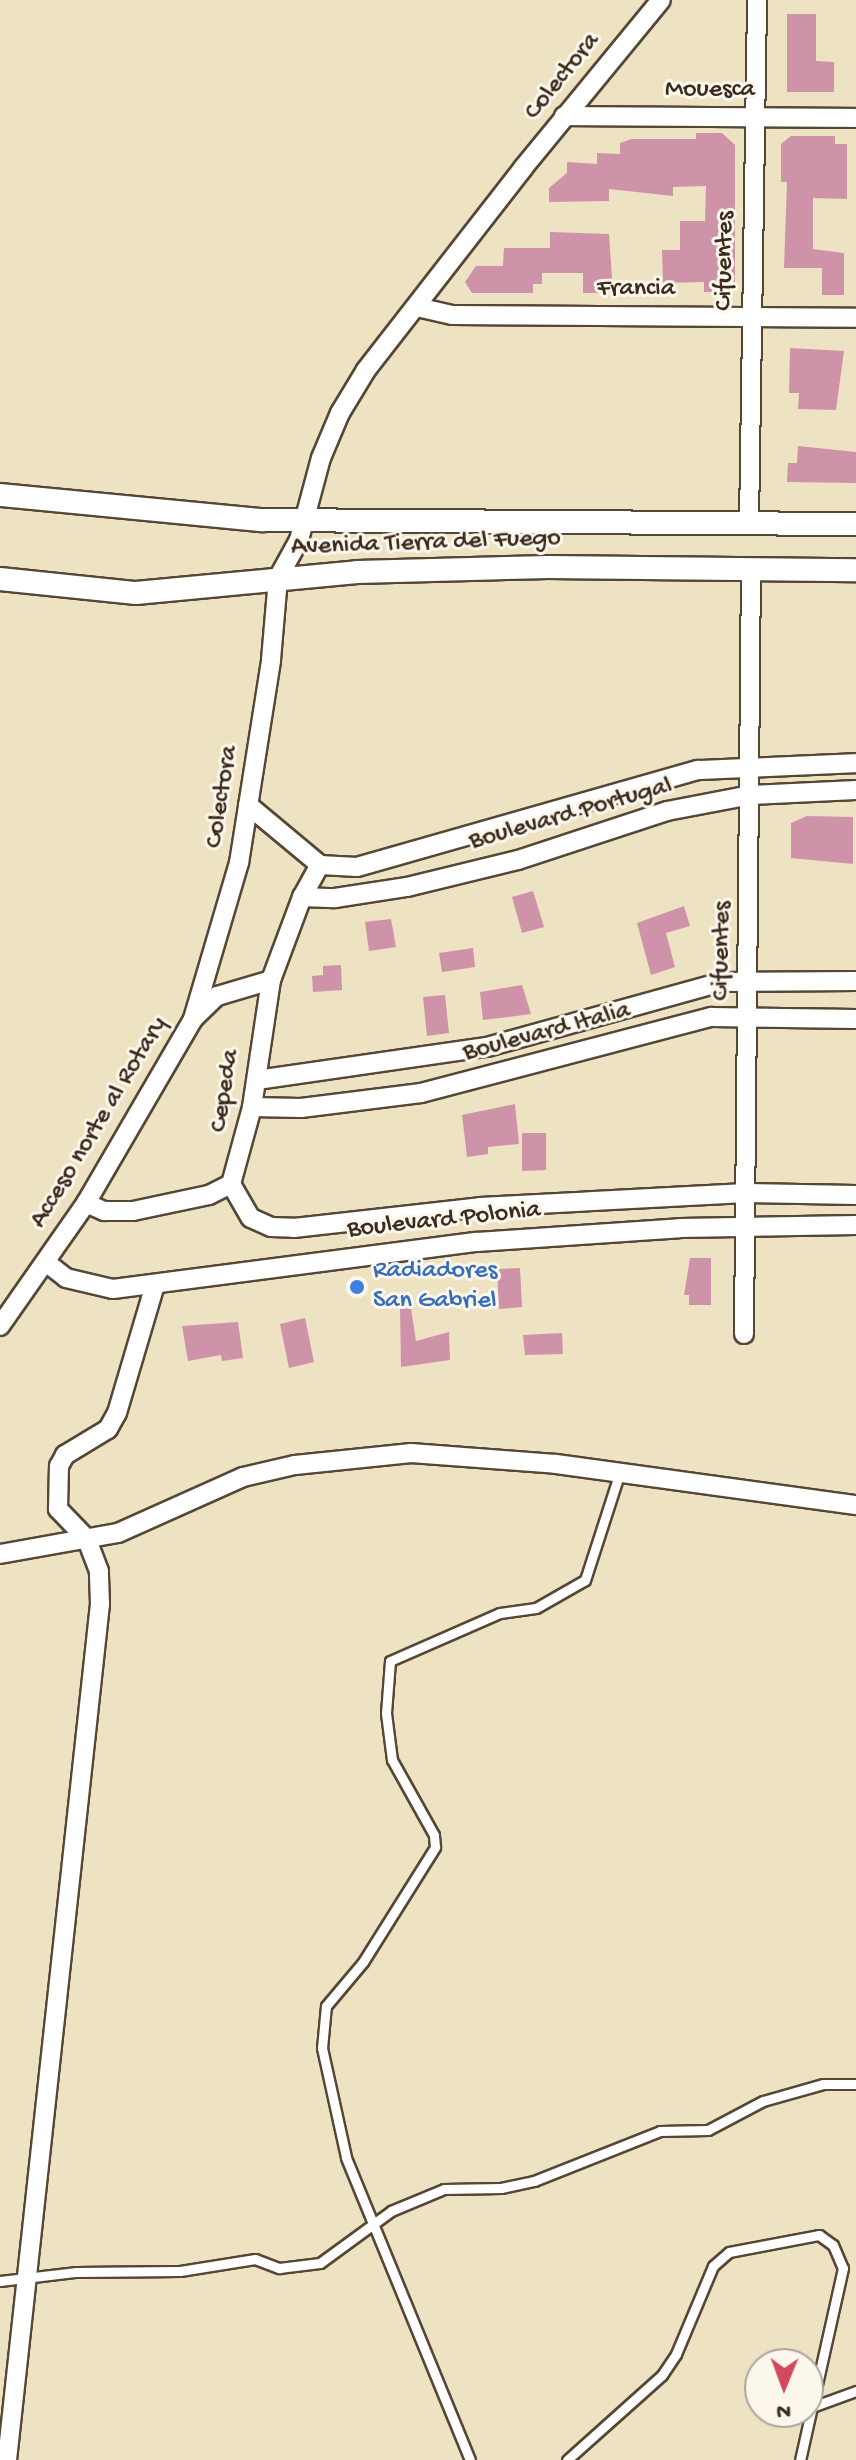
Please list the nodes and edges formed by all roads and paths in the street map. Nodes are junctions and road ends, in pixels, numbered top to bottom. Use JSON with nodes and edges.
{"nodes":[{"id":1,"x":661,"y":0,"type":"edge"},
{"id":2,"x":757,"y":0,"type":"edge"},
{"id":3,"x":564,"y":116,"type":"junction"},
{"id":4,"x":754,"y":117,"type":"junction"},
{"id":5,"x":856,"y":118,"type":"edge"},
{"id":6,"x":417,"y":307,"type":"junction"},
{"id":7,"x":752,"y":316,"type":"junction"},
{"id":8,"x":856,"y":318,"type":"edge"},
{"id":9,"x":0,"y":495,"type":"edge"},
{"id":10,"x":305,"y":520,"type":"junction"},
{"id":11,"x":749,"y":523,"type":"junction"},
{"id":12,"x":856,"y":524,"type":"edge"},
{"id":13,"x":751,"y":568,"type":"junction"},
{"id":14,"x":856,"y":570,"type":"edge"},
{"id":15,"x":278,"y":578,"type":"junction"},
{"id":16,"x":0,"y":579,"type":"edge"},
{"id":17,"x":856,"y":763,"type":"edge"},
{"id":18,"x":749,"y":765,"type":"junction"},
{"id":19,"x":856,"y":790,"type":"edge"},
{"id":20,"x":751,"y":795,"type":"junction"},
{"id":21,"x":248,"y":805,"type":"junction"},
{"id":22,"x":320,"y":865,"type":"junction"},
{"id":23,"x":302,"y":897,"type":"junction"},
{"id":24,"x":271,"y":980,"type":"junction"},
{"id":25,"x":750,"y":980,"type":"junction"},
{"id":26,"x":856,"y":981,"type":"edge"},
{"id":27,"x":748,"y":1018,"type":"junction"},
{"id":28,"x":193,"y":1019,"type":"junction"},
{"id":29,"x":856,"y":1019,"type":"edge"},
{"id":30,"x":257,"y":1080,"type":"junction"},
{"id":31,"x":252,"y":1107,"type":"junction"},
{"id":32,"x":231,"y":1184,"type":"junction"},
{"id":33,"x":746,"y":1193,"type":"junction"},
{"id":34,"x":856,"y":1195,"type":"edge"},
{"id":35,"x":86,"y":1203,"type":"junction"},
{"id":36,"x":856,"y":1225,"type":"edge"},
{"id":37,"x":745,"y":1227,"type":"junction"},
{"id":38,"x":47,"y":1263,"type":"junction"},
{"id":39,"x":155,"y":1285,"type":"junction"},
{"id":40,"x":0,"y":1326,"type":"edge"},
{"id":41,"x":744,"y":1334,"type":"dead end"},
{"id":42,"x":619,"y":1475,"type":"junction"},
{"id":43,"x":856,"y":1505,"type":"edge"},
{"id":44,"x":87,"y":1539,"type":"junction"},
{"id":45,"x":0,"y":1554,"type":"edge"},
{"id":46,"x":856,"y":2084,"type":"edge"},
{"id":47,"x":373,"y":2224,"type":"junction"},
{"id":48,"x":30,"y":2279,"type":"junction"},
{"id":49,"x":0,"y":2281,"type":"edge"},
{"id":50,"x":824,"y":2353,"type":"edge"},
{"id":51,"x":856,"y":2391,"type":"edge"},
{"id":52,"x":824,"y":2403,"type":"edge"},
{"id":53,"x":807,"y":2428,"type":"edge"},
{"id":54,"x":7,"y":2460,"type":"edge"},
{"id":55,"x":470,"y":2460,"type":"edge"},
{"id":56,"x":567,"y":2460,"type":"edge"},
{"id":57,"x":800,"y":2460,"type":"edge"}],
"edges":[{"from":1,"to":3,"type":"street","name":"Colectora"},
{"from":2,"to":4,"type":"street","name":"Cifuentes"},
{"from":3,"to":4,"type":"street","name":"Mouesca"},
{"from":3,"to":6,"type":"street","name":"Colectora"},
{"from":4,"to":5,"type":"street","name":"Mouesca"},
{"from":4,"to":7,"type":"street","name":"Cifuentes"},
{"from":6,"to":7,"type":"street","name":"Francia"},
{"from":6,"to":10,"type":"street","name":"Colectora"},
{"from":7,"to":8,"type":"street","name":"Francia"},
{"from":7,"to":11,"type":"street","name":"Cifuentes"},
{"from":9,"to":10,"type":"street","name":"Avenida Tierra del Fuego"},
{"from":10,"to":11,"type":"street","name":"Avenida Tierra del Fuego"},
{"from":10,"to":15,"type":"street","name":"Colectora"},
{"from":11,"to":12,"type":"street","name":"Avenida Tierra del Fuego"},
{"from":13,"to":14,"type":"street","name":"Avenida Tierra del Fuego"},
{"from":13,"to":15,"type":"street","name":"Avenida Tierra del Fuego"},
{"from":13,"to":18,"type":"street","name":"Cifuentes"},
{"from":15,"to":16,"type":"street","name":"Avenida Tierra del Fuego"},
{"from":15,"to":21,"type":"street","name":"Colectora"},
{"from":17,"to":18,"type":"street","name":"Boulevard Portugal"},
{"from":18,"to":20,"type":"street","name":"Cifuentes"},
{"from":18,"to":22,"type":"street","name":"Boulevard Portugal"},
{"from":19,"to":20,"type":"street","name":"Boulevard Portugal"},
{"from":20,"to":23,"type":"street","name":"Boulevard Portugal"},
{"from":20,"to":25,"type":"street","name":"Cifuentes"},
{"from":21,"to":22,"type":"street"},
{"from":21,"to":28,"type":"street","name":"Colectora"},
{"from":22,"to":23,"type":"street","name":"Cepeda"},
{"from":23,"to":24,"type":"street","name":"Cepeda"},
{"from":24,"to":28,"type":"street","name":"Acceso norte al Rotary"},
{"from":24,"to":30,"type":"street","name":"Cepeda"},
{"from":25,"to":26,"type":"street","name":"Boulevard Italia"},
{"from":25,"to":27,"type":"street","name":"Cifuentes"},
{"from":25,"to":30,"type":"street","name":"Boulevard Italia"},
{"from":27,"to":29,"type":"street","name":"Boulevard Italia"},
{"from":27,"to":31,"type":"street","name":"Boulevard Italia"},
{"from":27,"to":33,"type":"street","name":"Cifuentes"},
{"from":28,"to":35,"type":"street","name":"Acceso norte al Rotary"},
{"from":30,"to":31,"type":"street","name":"Cepeda"},
{"from":31,"to":32,"type":"street","name":"Cepeda"},
{"from":32,"to":33,"type":"street","name":"Boulevard Polonia"},
{"from":32,"to":35,"type":"street"},
{"from":33,"to":34,"type":"street","name":"Boulevard Polonia"},
{"from":33,"to":37,"type":"street","name":"Cifuentes"},
{"from":35,"to":38,"type":"street","name":"Acceso norte al Rotary"},
{"from":36,"to":37,"type":"street","name":"Boulevard Polonia"},
{"from":37,"to":39,"type":"street","name":"Boulevard Polonia"},
{"from":37,"to":41,"type":"street","name":"Cifuentes"},
{"from":38,"to":39,"type":"street","name":"Boulevard Polonia"},
{"from":38,"to":40,"type":"street","name":"Acceso norte al Rotary"},
{"from":39,"to":44,"type":"street"},
{"from":42,"to":43,"type":"street"},
{"from":42,"to":44,"type":"street"},
{"from":42,"to":47,"type":"lane"},
{"from":44,"to":45,"type":"street"},
{"from":44,"to":48,"type":"street"},
{"from":46,"to":47,"type":"lane"},
{"from":47,"to":48,"type":"lane"},
{"from":47,"to":55,"type":"lane"},
{"from":48,"to":49,"type":"lane"},
{"from":48,"to":54,"type":"street"},
{"from":50,"to":56,"type":"lane"},
{"from":51,"to":52,"type":"lane"},
{"from":53,"to":57,"type":"lane"}]}
